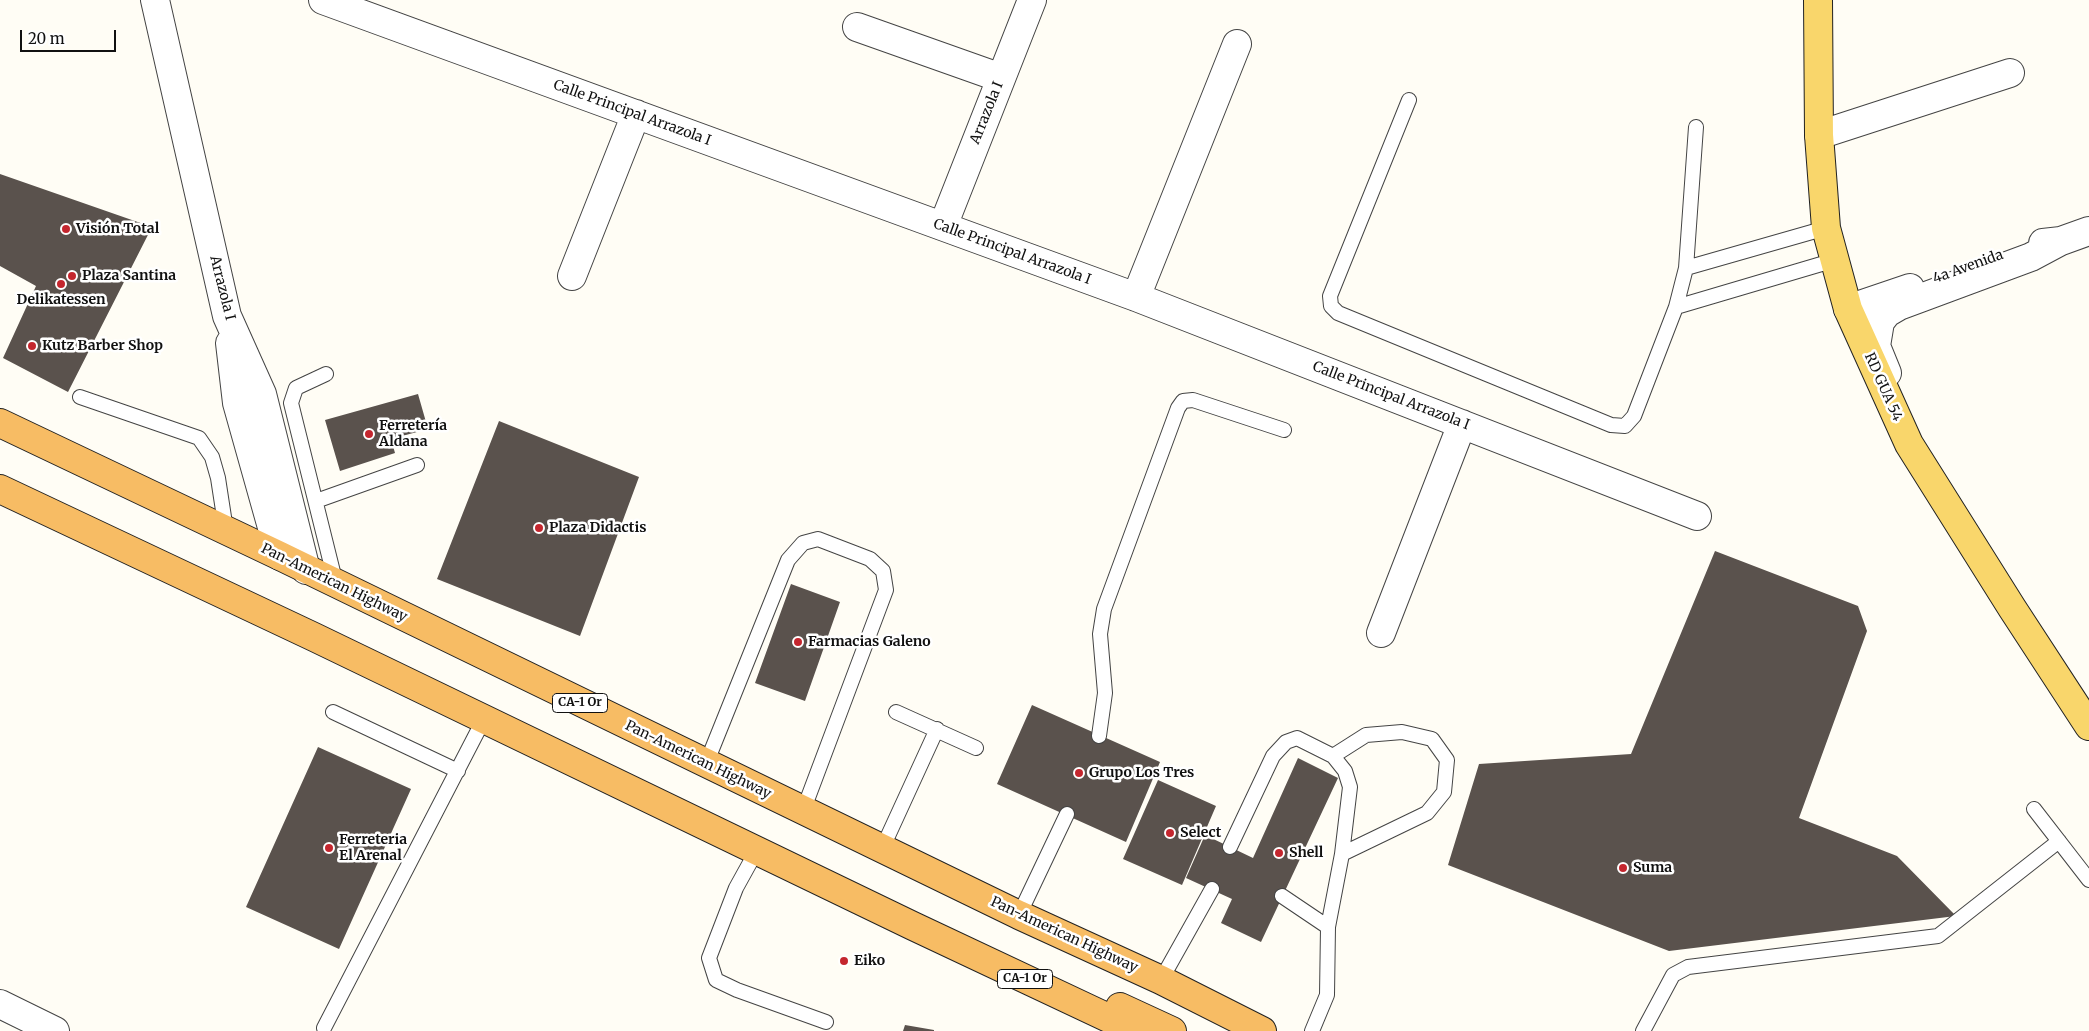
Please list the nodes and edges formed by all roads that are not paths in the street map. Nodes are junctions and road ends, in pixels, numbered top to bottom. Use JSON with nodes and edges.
{"nodes":[{"id":1,"x":156,"y":0,"type":"edge"},
{"id":2,"x":323,"y":0,"type":"edge"},
{"id":3,"x":1032,"y":0,"type":"edge"},
{"id":4,"x":1818,"y":0,"type":"edge"},
{"id":5,"x":857,"y":27,"type":"dead end"},
{"id":6,"x":1237,"y":44,"type":"dead end"},
{"id":7,"x":2010,"y":73,"type":"dead end"},
{"id":8,"x":1001,"y":78,"type":"junction"},
{"id":9,"x":1409,"y":100,"type":"dead end"},
{"id":10,"x":636,"y":114,"type":"junction"},
{"id":11,"x":1696,"y":127,"type":"dead end"},
{"id":12,"x":1819,"y":134,"type":"junction"},
{"id":13,"x":943,"y":226,"type":"junction"},
{"id":14,"x":1826,"y":228,"type":"junction"},
{"id":15,"x":2089,"y":231,"type":"edge"},
{"id":16,"x":2061,"y":241,"type":"junction"},
{"id":17,"x":1835,"y":260,"type":"junction"},
{"id":18,"x":1686,"y":268,"type":"junction"},
{"id":19,"x":572,"y":276,"type":"dead end"},
{"id":20,"x":1136,"y":297,"type":"junction"},
{"id":21,"x":1676,"y":307,"type":"junction"},
{"id":22,"x":1848,"y":309,"type":"junction"},
{"id":23,"x":227,"y":316,"type":"junction"},
{"id":24,"x":326,"y":374,"type":"dead end"},
{"id":25,"x":80,"y":397,"type":"dead end"},
{"id":26,"x":0,"y":424,"type":"edge"},
{"id":27,"x":1462,"y":424,"type":"junction"},
{"id":28,"x":1284,"y":430,"type":"dead end"},
{"id":29,"x":1921,"y":464,"type":"junction"},
{"id":30,"x":417,"y":465,"type":"dead end"},
{"id":31,"x":0,"y":489,"type":"edge"},
{"id":32,"x":316,"y":501,"type":"junction"},
{"id":33,"x":1697,"y":516,"type":"dead end"},
{"id":34,"x":226,"y":530,"type":"junction"},
{"id":35,"x":280,"y":556,"type":"junction"},
{"id":36,"x":306,"y":570,"type":"junction"},
{"id":37,"x":336,"y":585,"type":"junction"},
{"id":38,"x":1381,"y":633,"type":"dead end"},
{"id":39,"x":333,"y":712,"type":"dead end"},
{"id":40,"x":896,"y":712,"type":"dead end"},
{"id":41,"x":484,"y":719,"type":"junction"},
{"id":42,"x":2089,"y":726,"type":"edge"},
{"id":43,"x":937,"y":729,"type":"junction"},
{"id":44,"x":1099,"y":736,"type":"dead end"},
{"id":45,"x":976,"y":748,"type":"dead end"},
{"id":46,"x":1333,"y":756,"type":"junction"},
{"id":47,"x":706,"y":764,"type":"junction"},
{"id":48,"x":458,"y":771,"type":"junction"},
{"id":49,"x":2034,"y":808,"type":"dead end"},
{"id":50,"x":803,"y":811,"type":"junction"},
{"id":51,"x":1067,"y":814,"type":"dead end"},
{"id":52,"x":2059,"y":841,"type":"junction"},
{"id":53,"x":1230,"y":847,"type":"dead end"},
{"id":54,"x":882,"y":849,"type":"junction"},
{"id":55,"x":756,"y":850,"type":"junction"},
{"id":56,"x":1342,"y":854,"type":"junction"},
{"id":57,"x":2089,"y":880,"type":"edge"},
{"id":58,"x":1212,"y":889,"type":"dead end"},
{"id":59,"x":1282,"y":896,"type":"dead end"},
{"id":60,"x":1019,"y":915,"type":"junction"},
{"id":61,"x":913,"y":926,"type":"junction"},
{"id":62,"x":1328,"y":927,"type":"junction"},
{"id":63,"x":1161,"y":980,"type":"junction"},
{"id":64,"x":0,"y":1004,"type":"edge"},
{"id":65,"x":826,"y":1022,"type":"dead end"},
{"id":66,"x":324,"y":1028,"type":"dead end"},
{"id":67,"x":1249,"y":1028,"type":"edge"},
{"id":68,"x":55,"y":1031,"type":"edge"},
{"id":69,"x":1136,"y":1031,"type":"edge"},
{"id":70,"x":1172,"y":1031,"type":"edge"},
{"id":71,"x":1312,"y":1031,"type":"edge"},
{"id":72,"x":1643,"y":1031,"type":"edge"}],
"edges":[{"from":1,"to":23,"type":"street","name":"Arrazola I"},
{"from":2,"to":10,"type":"street","name":"Calle Principal Arrazola I"},
{"from":3,"to":8,"type":"street","name":"Arrazola I"},
{"from":4,"to":12,"type":"main road","name":"RD GUA 54"},
{"from":5,"to":8,"type":"street"},
{"from":6,"to":20,"type":"street"},
{"from":7,"to":12,"type":"street"},
{"from":8,"to":13,"type":"street","name":"Arrazola I"},
{"from":9,"to":21,"type":"lane"},
{"from":10,"to":13,"type":"street","name":"Calle Principal Arrazola I"},
{"from":10,"to":19,"type":"street"},
{"from":11,"to":18,"type":"lane"},
{"from":12,"to":14,"type":"main road","name":"RD GUA 54"},
{"from":13,"to":20,"type":"street","name":"Calle Principal Arrazola I"},
{"from":14,"to":17,"type":"main road","name":"RD GUA 54"},
{"from":14,"to":18,"type":"lane"},
{"from":15,"to":16,"type":"street","name":"4a Avenida"},
{"from":16,"to":22,"type":"street","name":"4a Avenida"},
{"from":16,"to":29,"type":"street"},
{"from":17,"to":21,"type":"lane"},
{"from":17,"to":22,"type":"main road","name":"RD GUA 54"},
{"from":18,"to":21,"type":"lane"},
{"from":20,"to":27,"type":"street","name":"Calle Principal Arrazola I"},
{"from":22,"to":29,"type":"main road","name":"RD GUA 54"},
{"from":23,"to":35,"type":"street"},
{"from":23,"to":36,"type":"street","name":"Arrazola I"},
{"from":24,"to":32,"type":"lane"},
{"from":25,"to":34,"type":"lane"},
{"from":26,"to":34,"type":"highway","name":"Pan-American Highway","number":"CA-1 Or"},
{"from":27,"to":33,"type":"street","name":"Calle Principal Arrazola I"},
{"from":27,"to":38,"type":"street"},
{"from":28,"to":44,"type":"lane"},
{"from":29,"to":42,"type":"main road","name":"RD GUA 54"},
{"from":30,"to":32,"type":"lane"},
{"from":31,"to":41,"type":"highway","number":"CA-1 Or"},
{"from":32,"to":37,"type":"lane"},
{"from":34,"to":35,"type":"highway","name":"Pan-American Highway","number":"CA-1 Or"},
{"from":35,"to":36,"type":"highway","name":"Pan-American Highway","number":"CA-1 Or"},
{"from":36,"to":37,"type":"highway","name":"Pan-American Highway","number":"CA-1 Or"},
{"from":37,"to":47,"type":"highway","name":"Pan-American Highway","number":"CA-1 Or"},
{"from":39,"to":48,"type":"lane"},
{"from":40,"to":43,"type":"lane"},
{"from":41,"to":48,"type":"lane"},
{"from":41,"to":55,"type":"highway","number":"CA-1 Or"},
{"from":43,"to":45,"type":"lane"},
{"from":43,"to":54,"type":"lane"},
{"from":46,"to":53,"type":"lane"},
{"from":46,"to":56,"type":"lane"},
{"from":46,"to":56,"type":"lane"},
{"from":47,"to":50,"type":"highway","name":"Pan-American Highway","number":"CA-1 Or"},
{"from":47,"to":50,"type":"lane"},
{"from":48,"to":66,"type":"lane"},
{"from":49,"to":52,"type":"lane"},
{"from":50,"to":54,"type":"highway","name":"Pan-American Highway","number":"CA-1 Or"},
{"from":51,"to":60,"type":"lane"},
{"from":52,"to":57,"type":"lane"},
{"from":52,"to":72,"type":"lane"},
{"from":54,"to":60,"type":"highway","name":"Pan-American Highway","number":"CA-1 Or"},
{"from":55,"to":61,"type":"highway","number":"CA-1 Or"},
{"from":55,"to":65,"type":"lane"},
{"from":56,"to":62,"type":"lane"},
{"from":58,"to":63,"type":"lane"},
{"from":59,"to":62,"type":"lane"},
{"from":60,"to":63,"type":"highway","name":"Pan-American Highway","number":"CA-1 Or"},
{"from":61,"to":69,"type":"highway","number":"CA-1 Or"},
{"from":61,"to":70,"type":"highway"},
{"from":62,"to":71,"type":"lane"},
{"from":63,"to":67,"type":"highway","name":"Pan-American Highway","number":"CA-1 Or"},
{"from":64,"to":68,"type":"street"}]}
